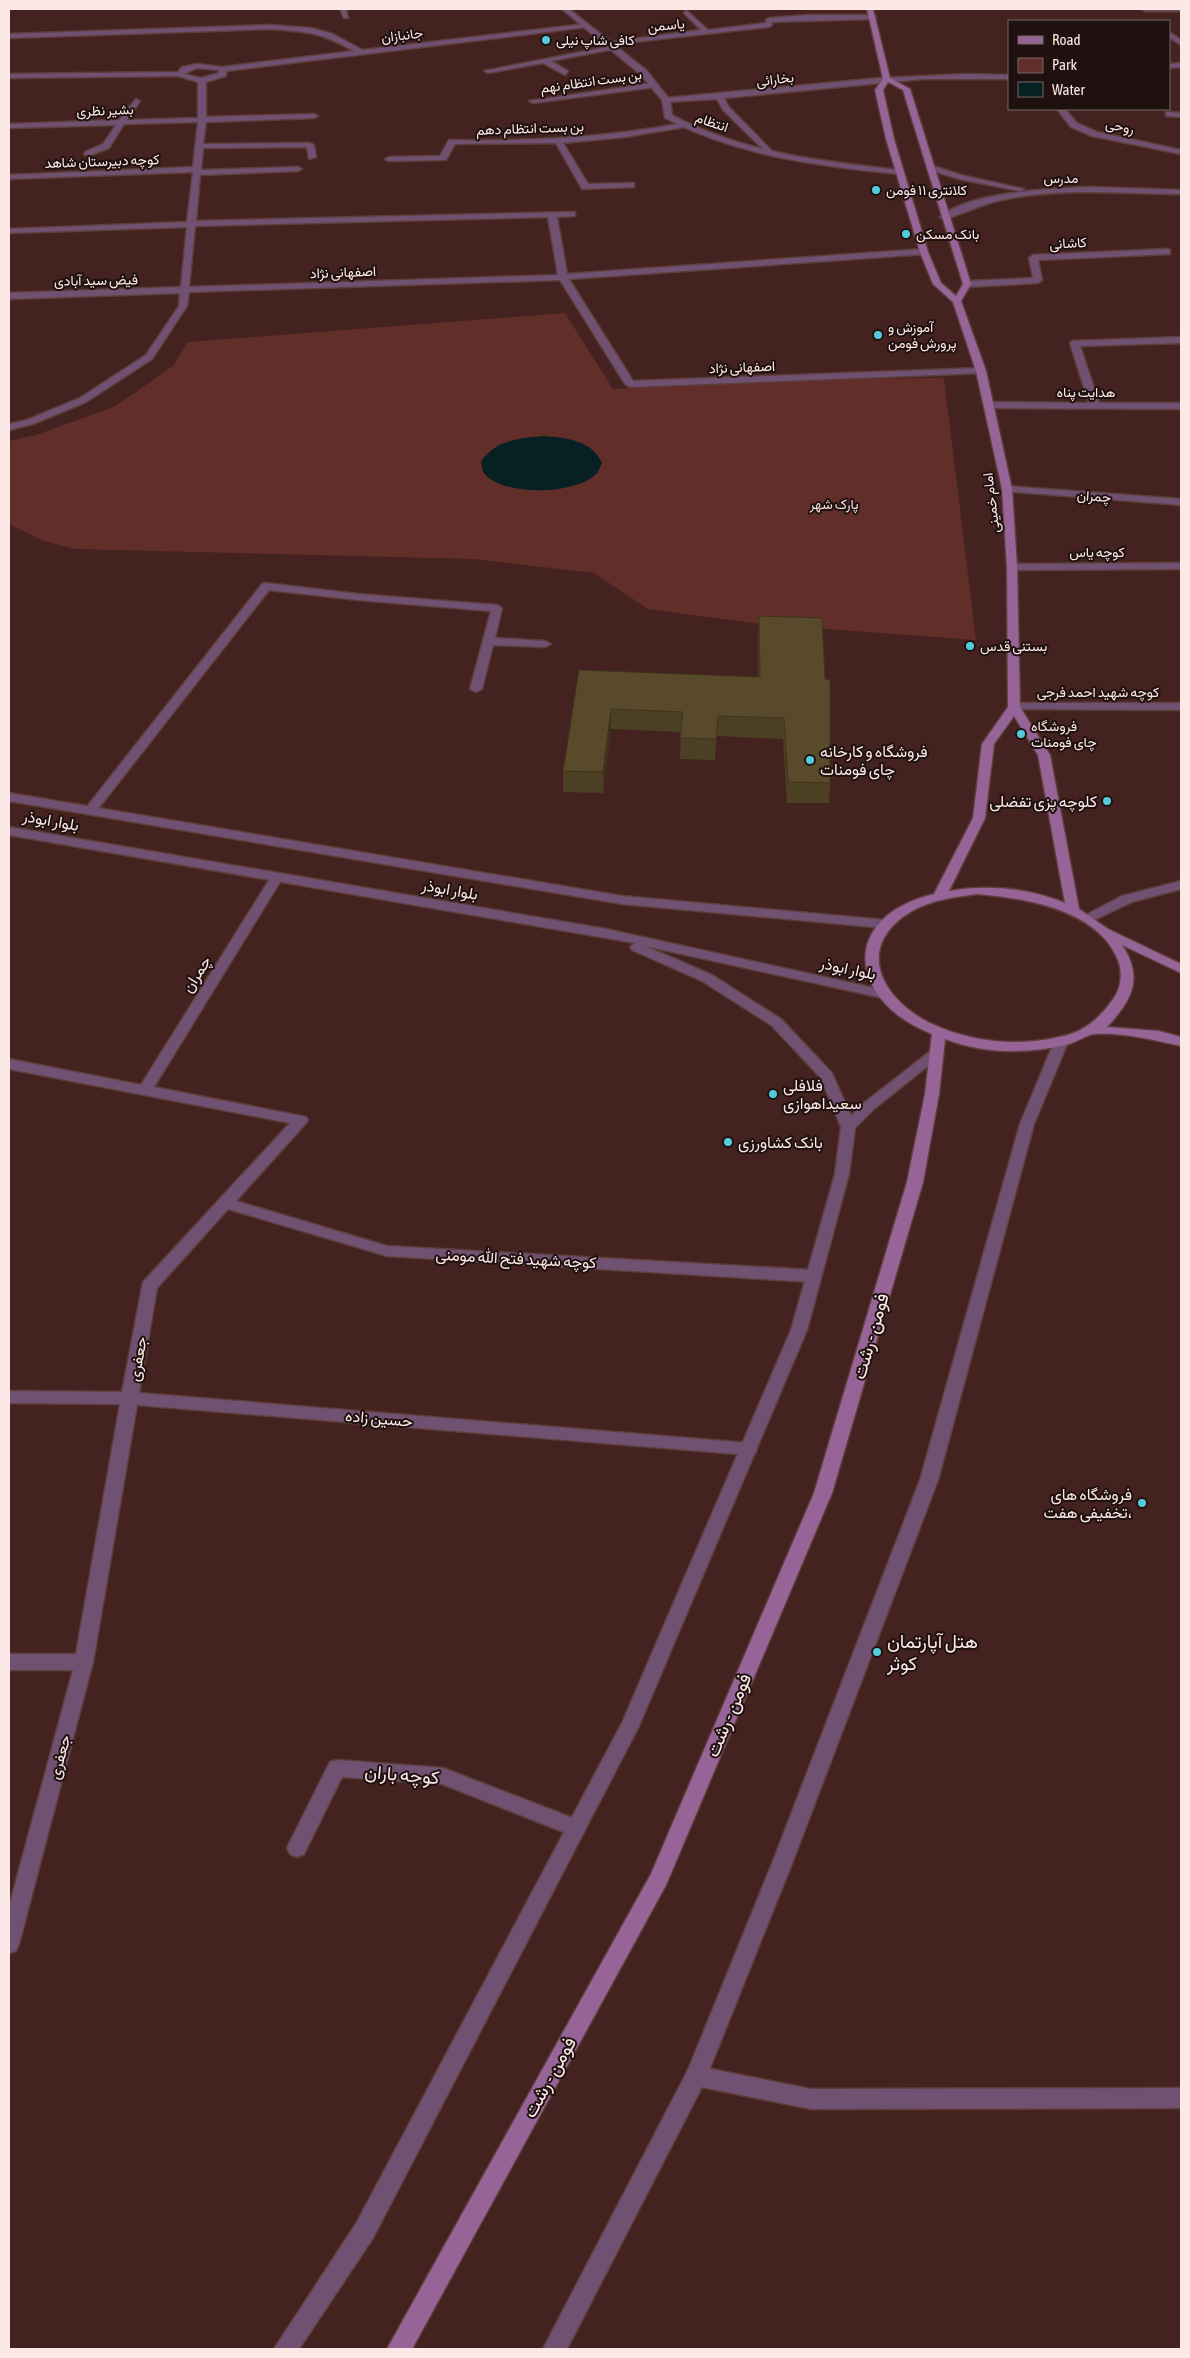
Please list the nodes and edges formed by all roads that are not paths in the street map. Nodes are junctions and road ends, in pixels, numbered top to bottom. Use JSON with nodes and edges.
{"nodes":[{"id":1,"x":343,"y":9,"type":"edge"},
{"id":2,"x":565,"y":9,"type":"edge"},
{"id":3,"x":870,"y":9,"type":"edge"},
{"id":4,"x":1135,"y":9,"type":"edge"},
{"id":5,"x":1145,"y":9,"type":"edge"},
{"id":6,"x":1181,"y":9,"type":"edge"},
{"id":7,"x":686,"y":12,"type":"dead end"},
{"id":8,"x":774,"y":14,"type":"dead end"},
{"id":9,"x":873,"y":16,"type":"junction"},
{"id":10,"x":1146,"y":17,"type":"dead end"},
{"id":11,"x":346,"y":18,"type":"dead end"},
{"id":12,"x":780,"y":19,"type":"junction"},
{"id":13,"x":585,"y":26,"type":"junction"},
{"id":14,"x":708,"y":33,"type":"junction"},
{"id":15,"x":1170,"y":35,"type":"edge"},
{"id":16,"x":9,"y":36,"type":"edge"},
{"id":17,"x":1181,"y":43,"type":"edge"},
{"id":18,"x":609,"y":46,"type":"junction"},
{"id":19,"x":360,"y":52,"type":"junction"},
{"id":20,"x":545,"y":61,"type":"junction"},
{"id":21,"x":222,"y":69,"type":"junction"},
{"id":22,"x":488,"y":71,"type":"dead end"},
{"id":23,"x":1008,"y":72,"type":"edge"},
{"id":24,"x":180,"y":74,"type":"junction"},
{"id":25,"x":565,"y":74,"type":"dead end"},
{"id":26,"x":979,"y":75,"type":"junction"},
{"id":27,"x":9,"y":76,"type":"edge"},
{"id":28,"x":1008,"y":77,"type":"edge"},
{"id":29,"x":887,"y":79,"type":"junction"},
{"id":30,"x":202,"y":80,"type":"junction"},
{"id":31,"x":653,"y":85,"type":"junction"},
{"id":32,"x":720,"y":98,"type":"junction"},
{"id":33,"x":666,"y":100,"type":"junction"},
{"id":34,"x":136,"y":101,"type":"dead end"},
{"id":35,"x":533,"y":101,"type":"dead end"},
{"id":36,"x":1062,"y":110,"type":"edge"},
{"id":37,"x":1169,"y":114,"type":"dead end"},
{"id":38,"x":1181,"y":115,"type":"edge"},
{"id":39,"x":314,"y":116,"type":"dead end"},
{"id":40,"x":202,"y":120,"type":"junction"},
{"id":41,"x":120,"y":122,"type":"junction"},
{"id":42,"x":682,"y":124,"type":"junction"},
{"id":43,"x":9,"y":126,"type":"edge"},
{"id":44,"x":559,"y":142,"type":"junction"},
{"id":45,"x":199,"y":146,"type":"junction"},
{"id":46,"x":768,"y":152,"type":"junction"},
{"id":47,"x":1181,"y":152,"type":"edge"},
{"id":48,"x":88,"y":154,"type":"dead end"},
{"id":49,"x":312,"y":157,"type":"dead end"},
{"id":50,"x":388,"y":159,"type":"dead end"},
{"id":51,"x":930,"y":167,"type":"junction"},
{"id":52,"x":298,"y":169,"type":"dead end"},
{"id":53,"x":197,"y":171,"type":"junction"},
{"id":54,"x":899,"y":172,"type":"junction"},
{"id":55,"x":9,"y":177,"type":"edge"},
{"id":56,"x":631,"y":185,"type":"dead end"},
{"id":57,"x":1039,"y":191,"type":"junction"},
{"id":58,"x":1181,"y":192,"type":"edge"},
{"id":59,"x":552,"y":214,"type":"junction"},
{"id":60,"x":572,"y":214,"type":"dead end"},
{"id":61,"x":944,"y":217,"type":"junction"},
{"id":62,"x":191,"y":224,"type":"junction"},
{"id":63,"x":9,"y":231,"type":"edge"},
{"id":64,"x":924,"y":252,"type":"junction"},
{"id":65,"x":1167,"y":252,"type":"dead end"},
{"id":66,"x":563,"y":277,"type":"junction"},
{"id":67,"x":967,"y":284,"type":"junction"},
{"id":68,"x":184,"y":292,"type":"junction"},
{"id":69,"x":9,"y":296,"type":"edge"},
{"id":70,"x":957,"y":301,"type":"junction"},
{"id":71,"x":1181,"y":340,"type":"edge"},
{"id":72,"x":981,"y":371,"type":"junction"},
{"id":73,"x":990,"y":405,"type":"junction"},
{"id":74,"x":1095,"y":405,"type":"junction"},
{"id":75,"x":1181,"y":406,"type":"edge"},
{"id":76,"x":9,"y":427,"type":"edge"},
{"id":77,"x":1007,"y":489,"type":"junction"},
{"id":78,"x":1181,"y":502,"type":"edge"},
{"id":79,"x":1181,"y":566,"type":"edge"},
{"id":80,"x":1012,"y":568,"type":"junction"},
{"id":81,"x":489,"y":641,"type":"junction"},
{"id":82,"x":545,"y":644,"type":"dead end"},
{"id":83,"x":476,"y":689,"type":"dead end"},
{"id":84,"x":1014,"y":707,"type":"junction"},
{"id":85,"x":1181,"y":707,"type":"edge"},
{"id":86,"x":9,"y":797,"type":"edge"},
{"id":87,"x":90,"y":811,"type":"junction"},
{"id":88,"x":9,"y":831,"type":"edge"},
{"id":89,"x":277,"y":877,"type":"junction"},
{"id":90,"x":1181,"y":885,"type":"edge"},
{"id":91,"x":940,"y":895,"type":"junction"},
{"id":92,"x":1073,"y":912,"type":"junction"},
{"id":93,"x":1087,"y":918,"type":"junction"},
{"id":94,"x":885,"y":924,"type":"junction"},
{"id":95,"x":1100,"y":930,"type":"junction"},
{"id":96,"x":606,"y":933,"type":"junction"},
{"id":97,"x":1181,"y":969,"type":"edge"},
{"id":98,"x":883,"y":994,"type":"junction"},
{"id":99,"x":1094,"y":1030,"type":"junction"},
{"id":100,"x":939,"y":1034,"type":"junction"},
{"id":101,"x":1061,"y":1042,"type":"junction"},
{"id":102,"x":1181,"y":1042,"type":"edge"},
{"id":103,"x":937,"y":1053,"type":"junction"},
{"id":104,"x":9,"y":1064,"type":"edge"},
{"id":105,"x":145,"y":1090,"type":"junction"},
{"id":106,"x":848,"y":1127,"type":"junction"},
{"id":107,"x":225,"y":1203,"type":"junction"},
{"id":108,"x":813,"y":1276,"type":"junction"},
{"id":109,"x":9,"y":1397,"type":"edge"},
{"id":110,"x":130,"y":1398,"type":"junction"},
{"id":111,"x":749,"y":1449,"type":"junction"},
{"id":112,"x":9,"y":1662,"type":"edge"},
{"id":113,"x":84,"y":1662,"type":"junction"},
{"id":114,"x":576,"y":1828,"type":"junction"},
{"id":115,"x":298,"y":1848,"type":"dead end"},
{"id":116,"x":9,"y":1943,"type":"edge"},
{"id":117,"x":696,"y":2076,"type":"junction"},
{"id":118,"x":1181,"y":2098,"type":"edge"},
{"id":119,"x":286,"y":2349,"type":"edge"},
{"id":120,"x":399,"y":2349,"type":"edge"},
{"id":121,"x":554,"y":2349,"type":"edge"}],
"edges":[{"from":1,"to":11,"type":"street"},
{"from":2,"to":13,"type":"street","name":"انتظام"},
{"from":3,"to":9,"type":"main road"},
{"from":4,"to":10,"type":"street"},
{"from":5,"to":6,"type":"street"},
{"from":7,"to":14,"type":"street"},
{"from":8,"to":12,"type":"street"},
{"from":9,"to":12,"type":"street","name":"یاسمن"},
{"from":9,"to":29,"type":"main road"},
{"from":12,"to":14,"type":"street","name":"یاسمن"},
{"from":13,"to":18,"type":"street","name":"انتظام"},
{"from":13,"to":19,"type":"street","name":"جانبازان"},
{"from":14,"to":18,"type":"street","name":"یاسمن"},
{"from":15,"to":17,"type":"street"},
{"from":16,"to":19,"type":"street"},
{"from":18,"to":20,"type":"street","name":"یاسمن"},
{"from":18,"to":31,"type":"street","name":"انتظام"},
{"from":19,"to":21,"type":"street","name":"جانبازان"},
{"from":20,"to":22,"type":"street","name":"یاسمن"},
{"from":20,"to":25,"type":"street"},
{"from":21,"to":24,"type":"street"},
{"from":21,"to":30,"type":"street"},
{"from":23,"to":26,"type":"street"},
{"from":24,"to":27,"type":"street"},
{"from":24,"to":30,"type":"street"},
{"from":26,"to":28,"type":"street"},
{"from":26,"to":29,"type":"street"},
{"from":29,"to":32,"type":"street","name":"بخارائی"},
{"from":29,"to":51,"type":"main road"},
{"from":29,"to":54,"type":"main road"},
{"from":30,"to":40,"type":"street"},
{"from":31,"to":33,"type":"street","name":"انتظام"},
{"from":31,"to":35,"type":"street","name":"بن بست انتظام نهم"},
{"from":32,"to":33,"type":"street","name":"بخارائی"},
{"from":32,"to":46,"type":"street"},
{"from":33,"to":42,"type":"street","name":"انتظام"},
{"from":34,"to":41,"type":"street"},
{"from":36,"to":47,"type":"street","name":"روحی"},
{"from":37,"to":38,"type":"street"},
{"from":39,"to":40,"type":"street","name":"بشیر نظری"},
{"from":40,"to":41,"type":"street","name":"بشیر نظری"},
{"from":40,"to":45,"type":"street"},
{"from":41,"to":43,"type":"street","name":"بشیر نظری"},
{"from":41,"to":48,"type":"street"},
{"from":42,"to":44,"type":"street","name":"بن بست انتظام دهم"},
{"from":42,"to":46,"type":"street","name":"انتظام"},
{"from":44,"to":50,"type":"street","name":"بن بست انتظام دهم"},
{"from":44,"to":56,"type":"street"},
{"from":45,"to":49,"type":"street"},
{"from":45,"to":53,"type":"street"},
{"from":46,"to":54,"type":"street","name":"انتظام"},
{"from":51,"to":57,"type":"street"},
{"from":51,"to":61,"type":"main road"},
{"from":52,"to":53,"type":"street","name":"کوچه دبیرستان شاهد"},
{"from":53,"to":55,"type":"street","name":"کوچه دبیرستان شاهد"},
{"from":53,"to":62,"type":"street"},
{"from":54,"to":64,"type":"main road"},
{"from":57,"to":58,"type":"street","name":"مدرس"},
{"from":57,"to":61,"type":"street","name":"مدرس"},
{"from":59,"to":60,"type":"street"},
{"from":59,"to":62,"type":"street"},
{"from":59,"to":66,"type":"street"},
{"from":61,"to":67,"type":"main road"},
{"from":62,"to":63,"type":"street"},
{"from":62,"to":68,"type":"street"},
{"from":64,"to":66,"type":"street","name":"اصفهانی نژاد"},
{"from":64,"to":70,"type":"main road"},
{"from":65,"to":67,"type":"street","name":"کاشانی"},
{"from":66,"to":68,"type":"street","name":"اصفهانی نژاد"},
{"from":66,"to":72,"type":"street","name":"اصفهانی نژاد"},
{"from":67,"to":70,"type":"main road"},
{"from":68,"to":69,"type":"street","name":"فیض سید آبادی"},
{"from":68,"to":76,"type":"street"},
{"from":70,"to":72,"type":"main road","name":"امام خمینی"},
{"from":71,"to":74,"type":"street"},
{"from":72,"to":73,"type":"main road","name":"امام خمینی"},
{"from":73,"to":74,"type":"street","name":"هدایت پناه"},
{"from":73,"to":77,"type":"main road","name":"امام خمینی"},
{"from":74,"to":75,"type":"street","name":"هدایت پناه"},
{"from":77,"to":78,"type":"street","name":"چمران"},
{"from":77,"to":80,"type":"main road","name":"امام خمینی"},
{"from":79,"to":80,"type":"street","name":"کوچه یاس"},
{"from":80,"to":84,"type":"main road","name":"امام خمینی"},
{"from":81,"to":82,"type":"street"},
{"from":81,"to":83,"type":"street"},
{"from":81,"to":87,"type":"street"},
{"from":84,"to":85,"type":"street","name":"کوچه شهید احمد فرجی"},
{"from":84,"to":91,"type":"main road"},
{"from":84,"to":92,"type":"main road"},
{"from":86,"to":87,"type":"street","name":"بلوار ابوذر"},
{"from":87,"to":94,"type":"street","name":"بلوار ابوذر"},
{"from":88,"to":89,"type":"street","name":"بلوار ابوذر"},
{"from":89,"to":96,"type":"street","name":"بلوار ابوذر"},
{"from":89,"to":105,"type":"street","name":"چمران"},
{"from":90,"to":93,"type":"street"},
{"from":91,"to":92,"type":"main road"},
{"from":91,"to":94,"type":"main road"},
{"from":92,"to":93,"type":"main road"},
{"from":93,"to":95,"type":"main road"},
{"from":94,"to":98,"type":"main road"},
{"from":95,"to":97,"type":"main road"},
{"from":95,"to":99,"type":"main road"},
{"from":96,"to":98,"type":"street","name":"بلوار ابوذر"},
{"from":96,"to":106,"type":"street"},
{"from":98,"to":100,"type":"main road"},
{"from":99,"to":101,"type":"main road"},
{"from":99,"to":102,"type":"main road"},
{"from":100,"to":101,"type":"main road"},
{"from":100,"to":103,"type":"main road","name":"فومن - رشت"},
{"from":101,"to":117,"type":"street"},
{"from":103,"to":106,"type":"street"},
{"from":103,"to":120,"type":"main road","name":"فومن - رشت"},
{"from":104,"to":105,"type":"street","name":"جعفری"},
{"from":105,"to":107,"type":"street","name":"جعفری"},
{"from":106,"to":108,"type":"street"},
{"from":107,"to":108,"type":"street","name":"کوچه شهید فتح الله مومنی"},
{"from":107,"to":110,"type":"street","name":"جعفری"},
{"from":108,"to":111,"type":"street"},
{"from":109,"to":110,"type":"street","name":"حسین زاده"},
{"from":110,"to":111,"type":"street","name":"حسین زاده"},
{"from":110,"to":113,"type":"street","name":"جعفری"},
{"from":111,"to":114,"type":"street"},
{"from":112,"to":113,"type":"street"},
{"from":113,"to":116,"type":"street","name":"جعفری"},
{"from":114,"to":115,"type":"street","name":"کوچه باران"},
{"from":114,"to":119,"type":"street"},
{"from":117,"to":118,"type":"street"},
{"from":117,"to":121,"type":"street"}]}
